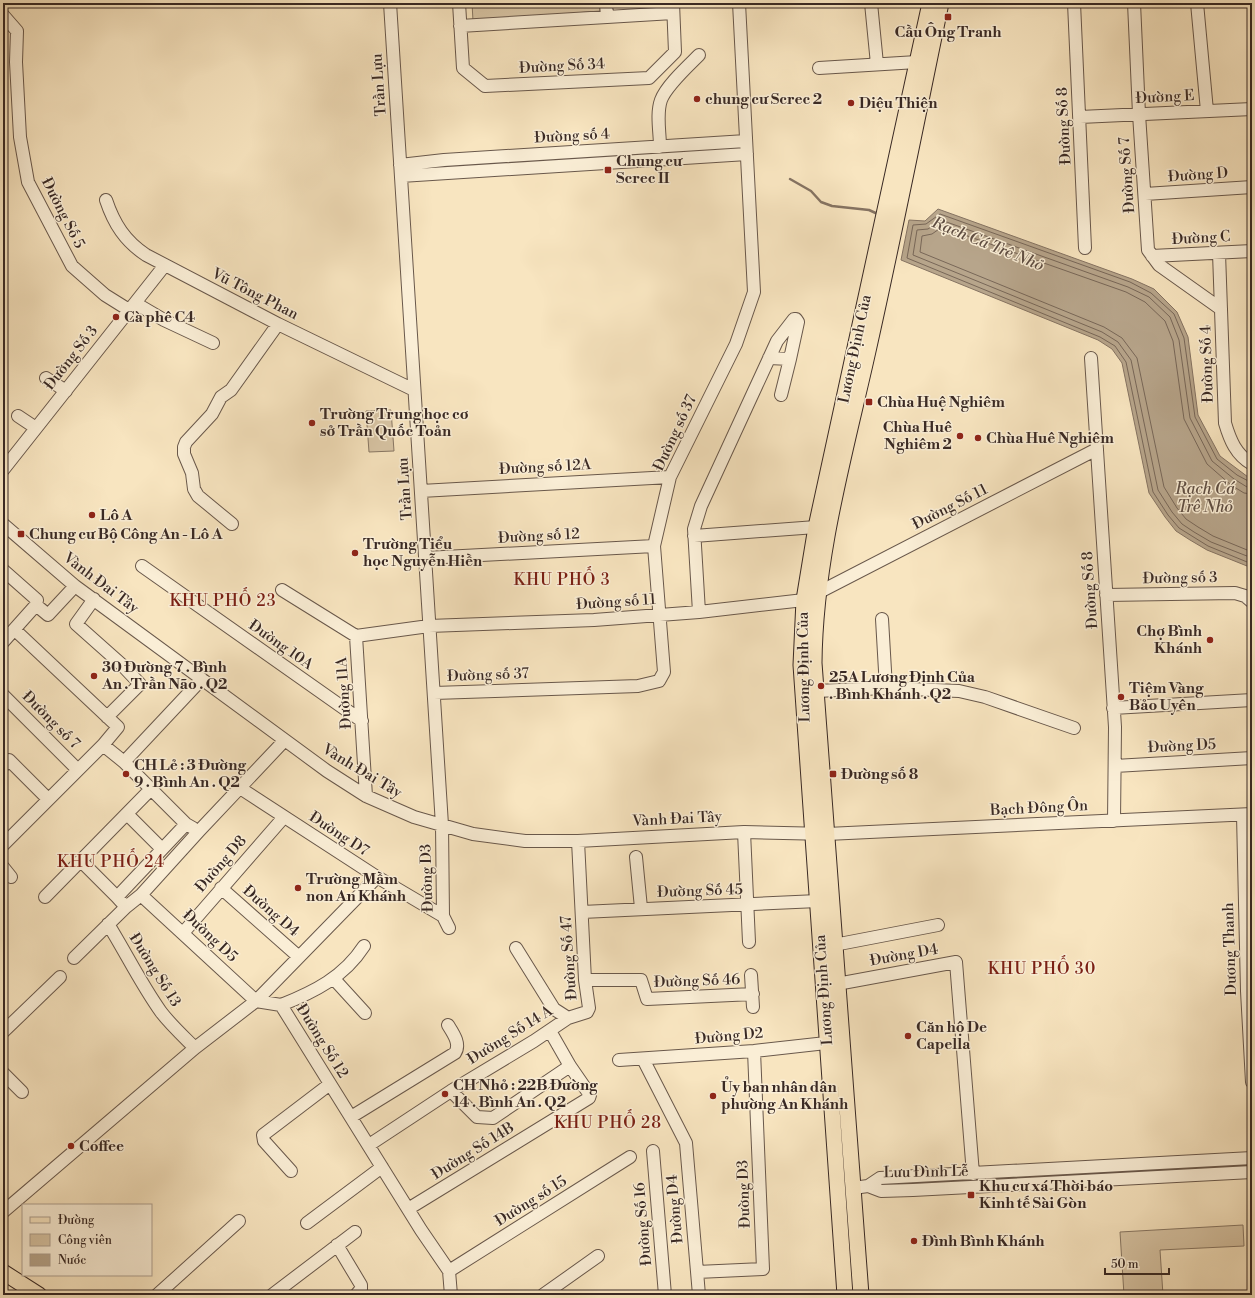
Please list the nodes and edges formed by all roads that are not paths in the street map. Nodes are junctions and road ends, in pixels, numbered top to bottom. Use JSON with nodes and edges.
{"nodes":[{"id":1,"x":390,"y":3,"type":"edge"},
{"id":2,"x":459,"y":3,"type":"edge"},
{"id":3,"x":606,"y":3,"type":"edge"},
{"id":4,"x":738,"y":3,"type":"edge"},
{"id":5,"x":871,"y":3,"type":"edge"},
{"id":6,"x":930,"y":3,"type":"edge"},
{"id":7,"x":941,"y":3,"type":"edge"},
{"id":8,"x":1074,"y":3,"type":"edge"},
{"id":9,"x":1134,"y":3,"type":"edge"},
{"id":10,"x":1197,"y":3,"type":"edge"},
{"id":11,"x":673,"y":8,"type":"edge"},
{"id":12,"x":3,"y":15,"type":"edge"},
{"id":13,"x":607,"y":16,"type":"junction"},
{"id":14,"x":460,"y":26,"type":"junction"},
{"id":15,"x":699,"y":55,"type":"dead end"},
{"id":16,"x":917,"y":62,"type":"junction"},
{"id":17,"x":877,"y":64,"type":"junction"},
{"id":18,"x":819,"y":68,"type":"dead end"},
{"id":19,"x":1252,"y":109,"type":"edge"},
{"id":20,"x":1207,"y":111,"type":"junction"},
{"id":21,"x":1139,"y":114,"type":"junction"},
{"id":22,"x":1080,"y":117,"type":"junction"},
{"id":23,"x":746,"y":141,"type":"junction"},
{"id":24,"x":660,"y":147,"type":"junction"},
{"id":25,"x":747,"y":154,"type":"junction"},
{"id":26,"x":400,"y":170,"type":"junction"},
{"id":27,"x":901,"y":170,"type":"junction"},
{"id":28,"x":1252,"y":187,"type":"edge"},
{"id":29,"x":1145,"y":194,"type":"junction"},
{"id":30,"x":106,"y":200,"type":"dead end"},
{"id":31,"x":1085,"y":248,"type":"dead end"},
{"id":32,"x":1252,"y":252,"type":"edge"},
{"id":33,"x":1219,"y":253,"type":"junction"},
{"id":34,"x":1152,"y":256,"type":"junction"},
{"id":35,"x":165,"y":265,"type":"junction"},
{"id":36,"x":872,"y":303,"type":"junction"},
{"id":37,"x":132,"y":307,"type":"junction"},
{"id":38,"x":1221,"y":309,"type":"junction"},
{"id":39,"x":278,"y":324,"type":"junction"},
{"id":40,"x":213,"y":343,"type":"dead end"},
{"id":41,"x":770,"y":358,"type":"junction"},
{"id":42,"x":1091,"y":358,"type":"dead end"},
{"id":43,"x":790,"y":359,"type":"junction"},
{"id":44,"x":46,"y":378,"type":"dead end"},
{"id":45,"x":66,"y":390,"type":"junction"},
{"id":46,"x":414,"y":390,"type":"junction"},
{"id":47,"x":781,"y":395,"type":"dead end"},
{"id":48,"x":18,"y":416,"type":"dead end"},
{"id":49,"x":36,"y":428,"type":"junction"},
{"id":50,"x":1097,"y":449,"type":"junction"},
{"id":51,"x":1252,"y":464,"type":"edge"},
{"id":52,"x":4,"y":468,"type":"edge"},
{"id":53,"x":670,"y":477,"type":"junction"},
{"id":54,"x":421,"y":490,"type":"junction"},
{"id":55,"x":3,"y":524,"type":"edge"},
{"id":56,"x":232,"y":524,"type":"dead end"},
{"id":57,"x":816,"y":527,"type":"junction"},
{"id":58,"x":694,"y":536,"type":"junction"},
{"id":59,"x":654,"y":546,"type":"junction"},
{"id":60,"x":425,"y":558,"type":"junction"},
{"id":61,"x":142,"y":566,"type":"dead end"},
{"id":62,"x":3,"y":570,"type":"edge"},
{"id":63,"x":75,"y":586,"type":"junction"},
{"id":64,"x":282,"y":590,"type":"dead end"},
{"id":65,"x":818,"y":593,"type":"junction"},
{"id":66,"x":1106,"y":595,"type":"junction"},
{"id":67,"x":94,"y":599,"type":"junction"},
{"id":68,"x":804,"y":600,"type":"junction"},
{"id":69,"x":1252,"y":602,"type":"edge"},
{"id":70,"x":36,"y":605,"type":"junction"},
{"id":71,"x":699,"y":612,"type":"junction"},
{"id":72,"x":660,"y":615,"type":"junction"},
{"id":73,"x":882,"y":619,"type":"dead end"},
{"id":74,"x":429,"y":626,"type":"junction"},
{"id":75,"x":15,"y":630,"type":"junction"},
{"id":76,"x":356,"y":636,"type":"junction"},
{"id":77,"x":3,"y":642,"type":"edge"},
{"id":78,"x":202,"y":679,"type":"junction"},
{"id":79,"x":886,"y":688,"type":"junction"},
{"id":80,"x":816,"y":691,"type":"junction"},
{"id":81,"x":3,"y":694,"type":"edge"},
{"id":82,"x":434,"y":694,"type":"junction"},
{"id":83,"x":1252,"y":700,"type":"edge"},
{"id":84,"x":1113,"y":708,"type":"junction"},
{"id":85,"x":107,"y":717,"type":"junction"},
{"id":86,"x":362,"y":721,"type":"junction"},
{"id":87,"x":1074,"y":728,"type":"dead end"},
{"id":88,"x":284,"y":741,"type":"junction"},
{"id":89,"x":103,"y":745,"type":"junction"},
{"id":90,"x":1252,"y":758,"type":"edge"},
{"id":91,"x":124,"y":762,"type":"junction"},
{"id":92,"x":3,"y":766,"type":"edge"},
{"id":93,"x":1114,"y":766,"type":"junction"},
{"id":94,"x":77,"y":769,"type":"junction"},
{"id":95,"x":240,"y":788,"type":"junction"},
{"id":96,"x":151,"y":789,"type":"junction"},
{"id":97,"x":366,"y":796,"type":"junction"},
{"id":98,"x":48,"y":799,"type":"junction"},
{"id":99,"x":127,"y":814,"type":"junction"},
{"id":100,"x":1247,"y":814,"type":"edge"},
{"id":101,"x":284,"y":817,"type":"junction"},
{"id":102,"x":1114,"y":821,"type":"junction"},
{"id":103,"x":186,"y":824,"type":"junction"},
{"id":104,"x":442,"y":825,"type":"junction"},
{"id":105,"x":199,"y":831,"type":"junction"},
{"id":106,"x":744,"y":832,"type":"junction"},
{"id":107,"x":820,"y":833,"type":"junction"},
{"id":108,"x":578,"y":841,"type":"junction"},
{"id":109,"x":3,"y":845,"type":"edge"},
{"id":110,"x":162,"y":849,"type":"junction"},
{"id":111,"x":636,"y":857,"type":"dead end"},
{"id":112,"x":82,"y":861,"type":"junction"},
{"id":113,"x":3,"y":867,"type":"edge"},
{"id":114,"x":11,"y":877,"type":"dead end"},
{"id":115,"x":377,"y":877,"type":"junction"},
{"id":116,"x":221,"y":888,"type":"junction"},
{"id":117,"x":141,"y":895,"type":"junction"},
{"id":118,"x":45,"y":897,"type":"dead end"},
{"id":119,"x":117,"y":897,"type":"junction"},
{"id":120,"x":818,"y":901,"type":"junction"},
{"id":121,"x":747,"y":905,"type":"junction"},
{"id":122,"x":126,"y":907,"type":"junction"},
{"id":123,"x":641,"y":908,"type":"junction"},
{"id":124,"x":582,"y":912,"type":"junction"},
{"id":125,"x":443,"y":916,"type":"junction"},
{"id":126,"x":108,"y":924,"type":"junction"},
{"id":127,"x":938,"y":925,"type":"dead end"},
{"id":128,"x":449,"y":928,"type":"dead end"},
{"id":129,"x":183,"y":932,"type":"junction"},
{"id":130,"x":748,"y":942,"type":"dead end"},
{"id":131,"x":364,"y":946,"type":"dead end"},
{"id":132,"x":834,"y":946,"type":"junction"},
{"id":133,"x":516,"y":948,"type":"dead end"},
{"id":134,"x":299,"y":957,"type":"junction"},
{"id":135,"x":74,"y":958,"type":"dead end"},
{"id":136,"x":752,"y":976,"type":"dead end"},
{"id":137,"x":60,"y":977,"type":"dead end"},
{"id":138,"x":334,"y":979,"type":"junction"},
{"id":139,"x":585,"y":980,"type":"junction"},
{"id":140,"x":837,"y":984,"type":"junction"},
{"id":141,"x":1249,"y":991,"type":"edge"},
{"id":142,"x":753,"y":994,"type":"junction"},
{"id":143,"x":256,"y":1001,"type":"junction"},
{"id":144,"x":281,"y":1006,"type":"junction"},
{"id":145,"x":754,"y":1007,"type":"dead end"},
{"id":146,"x":365,"y":1013,"type":"dead end"},
{"id":147,"x":568,"y":1018,"type":"junction"},
{"id":148,"x":448,"y":1024,"type":"dead end"},
{"id":149,"x":550,"y":1031,"type":"junction"},
{"id":150,"x":3,"y":1032,"type":"edge"},
{"id":151,"x":834,"y":1042,"type":"junction"},
{"id":152,"x":195,"y":1048,"type":"junction"},
{"id":153,"x":754,"y":1051,"type":"junction"},
{"id":154,"x":643,"y":1059,"type":"junction"},
{"id":155,"x":619,"y":1060,"type":"dead end"},
{"id":156,"x":570,"y":1066,"type":"junction"},
{"id":157,"x":3,"y":1073,"type":"edge"},
{"id":158,"x":1252,"y":1082,"type":"edge"},
{"id":159,"x":330,"y":1084,"type":"junction"},
{"id":160,"x":451,"y":1091,"type":"junction"},
{"id":161,"x":22,"y":1092,"type":"dead end"},
{"id":162,"x":351,"y":1117,"type":"junction"},
{"id":163,"x":369,"y":1145,"type":"junction"},
{"id":164,"x":653,"y":1151,"type":"dead end"},
{"id":165,"x":630,"y":1157,"type":"dead end"},
{"id":166,"x":1252,"y":1158,"type":"edge"},
{"id":167,"x":382,"y":1166,"type":"junction"},
{"id":168,"x":291,"y":1172,"type":"dead end"},
{"id":169,"x":1252,"y":1172,"type":"edge"},
{"id":170,"x":973,"y":1174,"type":"junction"},
{"id":171,"x":860,"y":1187,"type":"junction"},
{"id":172,"x":408,"y":1209,"type":"junction"},
{"id":173,"x":3,"y":1212,"type":"edge"},
{"id":174,"x":239,"y":1220,"type":"dead end"},
{"id":175,"x":307,"y":1223,"type":"dead end"},
{"id":176,"x":355,"y":1232,"type":"dead end"},
{"id":177,"x":337,"y":1245,"type":"junction"},
{"id":178,"x":598,"y":1256,"type":"dead end"},
{"id":179,"x":449,"y":1271,"type":"junction"},
{"id":180,"x":3,"y":1272,"type":"edge"},
{"id":181,"x":697,"y":1272,"type":"junction"},
{"id":182,"x":39,"y":1295,"type":"edge"},
{"id":183,"x":157,"y":1295,"type":"edge"},
{"id":184,"x":272,"y":1295,"type":"edge"},
{"id":185,"x":356,"y":1295,"type":"edge"},
{"id":186,"x":451,"y":1295,"type":"edge"},
{"id":187,"x":542,"y":1295,"type":"edge"},
{"id":188,"x":665,"y":1295,"type":"edge"},
{"id":189,"x":699,"y":1295,"type":"edge"},
{"id":190,"x":845,"y":1295,"type":"edge"},
{"id":191,"x":861,"y":1295,"type":"edge"}],
"edges":[{"from":1,"to":26,"type":"street","name":"Trần Lựu"},
{"from":2,"to":14,"type":"street","name":"Đường Số 34"},
{"from":3,"to":13,"type":"street"},
{"from":4,"to":23,"type":"street","name":"Đường số 37"},
{"from":5,"to":17,"type":"street"},
{"from":6,"to":16,"type":"main road","name":"Lương Định Của"},
{"from":7,"to":27,"type":"main road","name":"Lương Định Của"},
{"from":8,"to":22,"type":"street","name":"Đường Số 8"},
{"from":9,"to":21,"type":"street","name":"Đường Số 7"},
{"from":10,"to":20,"type":"street"},
{"from":11,"to":13,"type":"street"},
{"from":11,"to":14,"type":"street","name":"Đường Số 34"},
{"from":12,"to":37,"type":"street","name":"Đường Số 5"},
{"from":13,"to":14,"type":"street"},
{"from":15,"to":24,"type":"street"},
{"from":16,"to":17,"type":"street"},
{"from":16,"to":27,"type":"main road","name":"Lương Định Của"},
{"from":17,"to":18,"type":"street"},
{"from":19,"to":20,"type":"street","name":"Đường E"},
{"from":20,"to":21,"type":"street","name":"Đường E"},
{"from":21,"to":22,"type":"street","name":"Đường E"},
{"from":21,"to":29,"type":"street","name":"Đường Số 7"},
{"from":22,"to":31,"type":"street","name":"Đường Số 8"},
{"from":23,"to":24,"type":"street","name":"Đường số 4"},
{"from":23,"to":25,"type":"street","name":"Đường số 37"},
{"from":24,"to":26,"type":"street","name":"Đường số 4"},
{"from":25,"to":26,"type":"street","name":"Đường số 4"},
{"from":25,"to":53,"type":"street","name":"Đường số 37"},
{"from":26,"to":46,"type":"street","name":"Trần Lựu"},
{"from":27,"to":36,"type":"main road","name":"Lương Định Của"},
{"from":28,"to":29,"type":"street","name":"Đường D"},
{"from":29,"to":34,"type":"street","name":"Đường Số 7"},
{"from":30,"to":35,"type":"street","name":"Vũ Tông Phan"},
{"from":32,"to":33,"type":"street","name":"Đường C"},
{"from":33,"to":34,"type":"street","name":"Đường C"},
{"from":33,"to":38,"type":"street","name":"Đường Số 4"},
{"from":34,"to":38,"type":"street"},
{"from":35,"to":37,"type":"street","name":"Đường Số 3"},
{"from":35,"to":39,"type":"street","name":"Vũ Tông Phan"},
{"from":36,"to":57,"type":"main road","name":"Lương Định Của"},
{"from":36,"to":65,"type":"main road","name":"Lương Định Của"},
{"from":37,"to":40,"type":"street","name":"Đường Số 5"},
{"from":37,"to":45,"type":"street","name":"Đường Số 3"},
{"from":38,"to":51,"type":"street","name":"Đường Số 4"},
{"from":39,"to":46,"type":"street","name":"Vũ Tông Phan"},
{"from":39,"to":56,"type":"street"},
{"from":41,"to":43,"type":"street"},
{"from":41,"to":43,"type":"street"},
{"from":41,"to":58,"type":"street"},
{"from":42,"to":50,"type":"street","name":"Đường Số 8"},
{"from":43,"to":47,"type":"street"},
{"from":44,"to":45,"type":"street"},
{"from":45,"to":49,"type":"street","name":"Đường Số 3"},
{"from":46,"to":54,"type":"street","name":"Trần Lựu"},
{"from":48,"to":49,"type":"street"},
{"from":49,"to":52,"type":"street","name":"Đường Số 3"},
{"from":50,"to":65,"type":"street","name":"Đường Số 11"},
{"from":50,"to":66,"type":"street","name":"Đường Số 8"},
{"from":53,"to":54,"type":"street","name":"Đường số 12A"},
{"from":53,"to":59,"type":"street","name":"Đường số 37"},
{"from":54,"to":60,"type":"street","name":"Trần Lựu"},
{"from":55,"to":63,"type":"street","name":"Vành Đai Tây"},
{"from":57,"to":58,"type":"street"},
{"from":57,"to":68,"type":"main road","name":"Lương Định Của"},
{"from":58,"to":71,"type":"street"},
{"from":59,"to":60,"type":"street","name":"Đường số 12"},
{"from":59,"to":72,"type":"street","name":"Đường số 37"},
{"from":60,"to":74,"type":"street","name":"Trần Lựu"},
{"from":61,"to":86,"type":"street","name":"Đường 10A"},
{"from":62,"to":70,"type":"street"},
{"from":63,"to":67,"type":"street","name":"Vành Đai Tây"},
{"from":63,"to":70,"type":"street"},
{"from":64,"to":76,"type":"street"},
{"from":65,"to":68,"type":"street","name":"Đường Số 11"},
{"from":65,"to":80,"type":"main road","name":"Lương Định Của"},
{"from":66,"to":69,"type":"street","name":"Đường số 3"},
{"from":66,"to":84,"type":"street","name":"Đường Số 8"},
{"from":67,"to":78,"type":"street","name":"Vành Đai Tây"},
{"from":67,"to":85,"type":"street"},
{"from":68,"to":71,"type":"street","name":"Đường số 11"},
{"from":68,"to":107,"type":"main road","name":"Lương Định Của"},
{"from":70,"to":75,"type":"street"},
{"from":71,"to":72,"type":"street","name":"Đường số 11"},
{"from":72,"to":74,"type":"street","name":"Đường số 11"},
{"from":72,"to":82,"type":"street","name":"Đường số 37"},
{"from":73,"to":79,"type":"street"},
{"from":74,"to":76,"type":"street"},
{"from":74,"to":82,"type":"street","name":"Trần Lựu"},
{"from":75,"to":77,"type":"street"},
{"from":75,"to":85,"type":"street"},
{"from":76,"to":86,"type":"street","name":"Đường 11A"},
{"from":78,"to":88,"type":"street","name":"Vành Đai Tây"},
{"from":78,"to":91,"type":"street"},
{"from":79,"to":80,"type":"street"},
{"from":79,"to":87,"type":"street"},
{"from":80,"to":107,"type":"main road","name":"Lương Định Của"},
{"from":81,"to":94,"type":"street","name":"Đường số 7"},
{"from":82,"to":104,"type":"street","name":"Trần Lựu"},
{"from":83,"to":84,"type":"street"},
{"from":84,"to":93,"type":"street","name":"Đường Số 8"},
{"from":85,"to":89,"type":"street"},
{"from":86,"to":97,"type":"street","name":"Đường 11A"},
{"from":88,"to":95,"type":"street"},
{"from":88,"to":97,"type":"street","name":"Vành Đai Tây"},
{"from":89,"to":91,"type":"street"},
{"from":89,"to":94,"type":"street"},
{"from":90,"to":93,"type":"street","name":"Đường D5"},
{"from":91,"to":96,"type":"street"},
{"from":92,"to":98,"type":"street"},
{"from":93,"to":102,"type":"street","name":"Đường Số 8"},
{"from":94,"to":98,"type":"street"},
{"from":95,"to":101,"type":"street","name":"Đường D7"},
{"from":95,"to":105,"type":"street"},
{"from":96,"to":99,"type":"street"},
{"from":96,"to":103,"type":"street"},
{"from":97,"to":104,"type":"street","name":"Vành Đai Tây"},
{"from":98,"to":109,"type":"street"},
{"from":99,"to":110,"type":"street"},
{"from":99,"to":112,"type":"street"},
{"from":100,"to":102,"type":"street","name":"Bạch Đông Ôn"},
{"from":100,"to":141,"type":"street","name":"Dương Thanh"},
{"from":101,"to":115,"type":"street","name":"Đường D7"},
{"from":101,"to":116,"type":"street","name":"Đường D8"},
{"from":102,"to":107,"type":"street","name":"Bạch Đông Ôn"},
{"from":103,"to":105,"type":"street"},
{"from":103,"to":110,"type":"street"},
{"from":104,"to":108,"type":"street","name":"Vành Đai Tây"},
{"from":104,"to":125,"type":"street","name":"Đường D3"},
{"from":105,"to":117,"type":"street"},
{"from":106,"to":107,"type":"street","name":"Vành Đai Tây"},
{"from":106,"to":108,"type":"street","name":"Vành Đai Tây"},
{"from":106,"to":121,"type":"street"},
{"from":107,"to":120,"type":"main road","name":"Lương Định Của"},
{"from":107,"to":132,"type":"main road","name":"Lương Định Của"},
{"from":108,"to":124,"type":"street","name":"Đường Số 47"},
{"from":110,"to":119,"type":"street"},
{"from":111,"to":123,"type":"street"},
{"from":112,"to":118,"type":"street"},
{"from":112,"to":119,"type":"street"},
{"from":113,"to":114,"type":"street"},
{"from":115,"to":125,"type":"street","name":"Đường D7"},
{"from":115,"to":134,"type":"street","name":"Đường D4"},
{"from":116,"to":129,"type":"street","name":"Đường D8"},
{"from":116,"to":134,"type":"street","name":"Đường D4"},
{"from":117,"to":122,"type":"street"},
{"from":117,"to":129,"type":"street","name":"Đường D5"},
{"from":119,"to":122,"type":"street"},
{"from":120,"to":121,"type":"street","name":"Đường Số 45"},
{"from":120,"to":151,"type":"main road","name":"Lương Định Của"},
{"from":121,"to":123,"type":"street","name":"Đường Số 45"},
{"from":121,"to":130,"type":"street"},
{"from":122,"to":126,"type":"street"},
{"from":123,"to":124,"type":"street","name":"Đường Số 45"},
{"from":124,"to":139,"type":"street","name":"Đường Số 47"},
{"from":125,"to":128,"type":"street","name":"Đường D3"},
{"from":126,"to":135,"type":"street"},
{"from":126,"to":152,"type":"street","name":"Đường Số 13"},
{"from":127,"to":132,"type":"street"},
{"from":129,"to":143,"type":"street","name":"Đường D5"},
{"from":131,"to":138,"type":"street"},
{"from":132,"to":140,"type":"main road","name":"Lương Định Của"},
{"from":133,"to":147,"type":"street","name":"Đường Số 47"},
{"from":134,"to":143,"type":"street","name":"Đường D4"},
{"from":136,"to":142,"type":"street","name":"Đường Số 46"},
{"from":137,"to":150,"type":"street"},
{"from":138,"to":144,"type":"street"},
{"from":138,"to":146,"type":"street"},
{"from":139,"to":142,"type":"street","name":"Đường Số 46"},
{"from":139,"to":147,"type":"street","name":"Đường Số 47"},
{"from":140,"to":151,"type":"main road","name":"Lương Định Của"},
{"from":140,"to":170,"type":"street","name":"Đường D4"},
{"from":141,"to":158,"type":"street","name":"Dương Thanh"},
{"from":142,"to":145,"type":"street","name":"Đường Số 46"},
{"from":143,"to":144,"type":"street","name":"Đường Số 12"},
{"from":143,"to":152,"type":"street"},
{"from":144,"to":159,"type":"street","name":"Đường Số 12"},
{"from":147,"to":149,"type":"street","name":"Đường Số 14 A"},
{"from":148,"to":162,"type":"street"},
{"from":149,"to":156,"type":"street","name":"Đường Số 14B"},
{"from":149,"to":160,"type":"street","name":"Đường Số 14 A"},
{"from":151,"to":153,"type":"street","name":"Đường D2"},
{"from":151,"to":171,"type":"main road","name":"Lương Định Của"},
{"from":151,"to":190,"type":"main road","name":"Lương Định Của"},
{"from":152,"to":173,"type":"street"},
{"from":153,"to":154,"type":"street","name":"Đường D2"},
{"from":153,"to":181,"type":"street","name":"Đường D3"},
{"from":154,"to":155,"type":"street","name":"Đường D2"},
{"from":154,"to":181,"type":"street","name":"Đường D4"},
{"from":156,"to":160,"type":"street"},
{"from":156,"to":172,"type":"street","name":"Đường Số 14B"},
{"from":157,"to":161,"type":"street"},
{"from":159,"to":162,"type":"street","name":"Đường Số 12"},
{"from":159,"to":168,"type":"street"},
{"from":160,"to":163,"type":"street","name":"Đường Số 14 A"},
{"from":162,"to":163,"type":"street","name":"Đường Số 12"},
{"from":163,"to":167,"type":"street","name":"Đường Số 12"},
{"from":164,"to":188,"type":"street","name":"Đường Số 16"},
{"from":165,"to":179,"type":"street","name":"Đường số 15"},
{"from":166,"to":170,"type":"street","name":"Lưu Đình Lễ"},
{"from":167,"to":172,"type":"street","name":"Đường Số 12"},
{"from":167,"to":175,"type":"street"},
{"from":169,"to":171,"type":"street","name":"Lưu Đình Lễ"},
{"from":170,"to":171,"type":"street","name":"Lưu Đình Lễ"},
{"from":171,"to":191,"type":"main road","name":"Lương Định Của"},
{"from":172,"to":179,"type":"street","name":"Đường Số 12"},
{"from":174,"to":183,"type":"street"},
{"from":176,"to":177,"type":"street"},
{"from":177,"to":184,"type":"street"},
{"from":177,"to":185,"type":"street"},
{"from":178,"to":187,"type":"street"},
{"from":179,"to":186,"type":"street","name":"Đường Số 12"},
{"from":180,"to":182,"type":"main road"},
{"from":181,"to":189,"type":"street","name":"Đường D4"}]}
